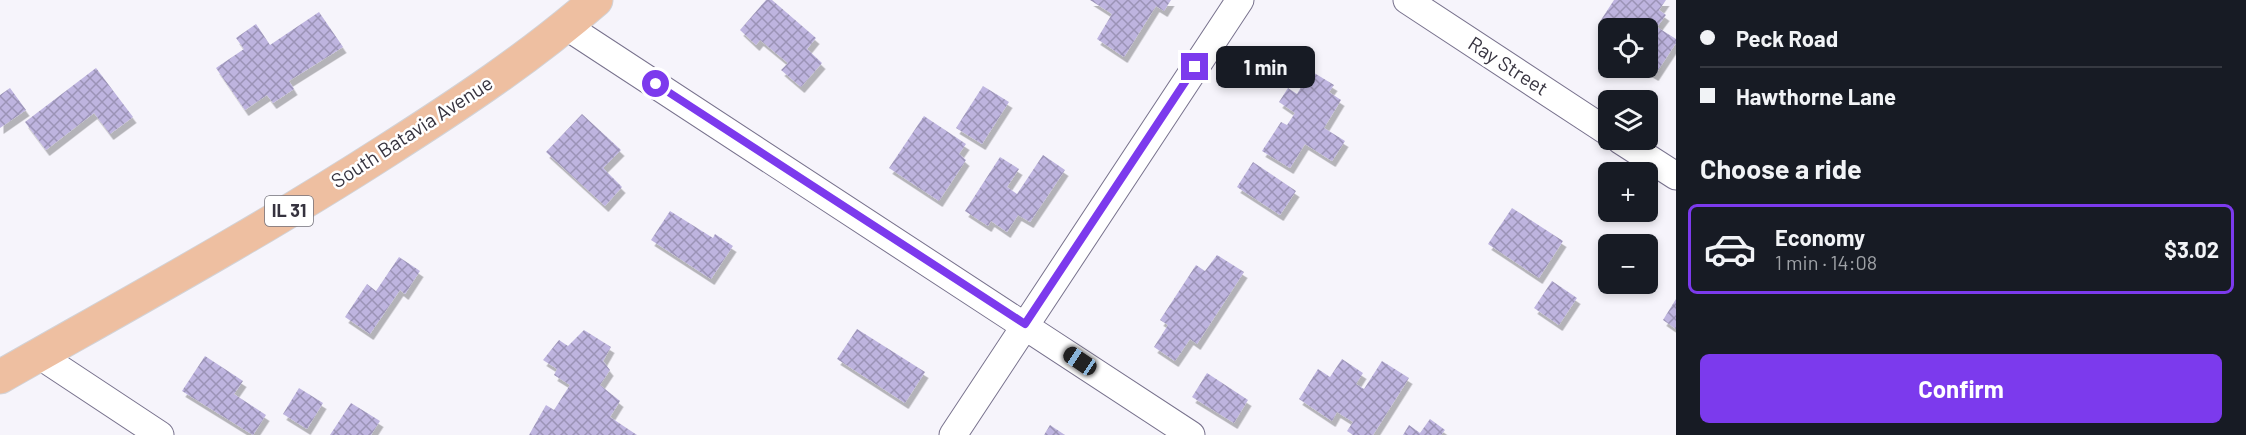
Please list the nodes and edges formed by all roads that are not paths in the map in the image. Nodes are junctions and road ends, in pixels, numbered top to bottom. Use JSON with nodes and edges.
{"nodes":[{"id":1,"x":596,"y":0,"type":"edge"},
{"id":2,"x":1240,"y":0,"type":"edge"},
{"id":3,"x":1407,"y":0,"type":"edge"},
{"id":4,"x":566,"y":26,"type":"junction"},
{"id":5,"x":1598,"y":125,"type":"edge"},
{"id":6,"x":1636,"y":150,"type":"edge"},
{"id":7,"x":1676,"y":176,"type":"edge"},
{"id":8,"x":1025,"y":324,"type":"junction"},
{"id":9,"x":39,"y":355,"type":"junction"},
{"id":10,"x":0,"y":377,"type":"edge"},
{"id":11,"x":160,"y":435,"type":"edge"},
{"id":12,"x":953,"y":435,"type":"edge"},
{"id":13,"x":1191,"y":435,"type":"edge"}],
"edges":[{"from":1,"to":4,"type":"main road","name":"South Batavia Avenue","number":"IL 31"},
{"from":2,"to":8,"type":"street"},
{"from":3,"to":5,"type":"street","name":"Ray Street"},
{"from":4,"to":8,"type":"street"},
{"from":4,"to":9,"type":"main road","name":"South Batavia Avenue","number":"IL 31"},
{"from":6,"to":7,"type":"street"},
{"from":8,"to":12,"type":"street"},
{"from":8,"to":13,"type":"street"},
{"from":9,"to":10,"type":"main road","name":"South Batavia Avenue","number":"IL 31"},
{"from":9,"to":11,"type":"street"}]}
